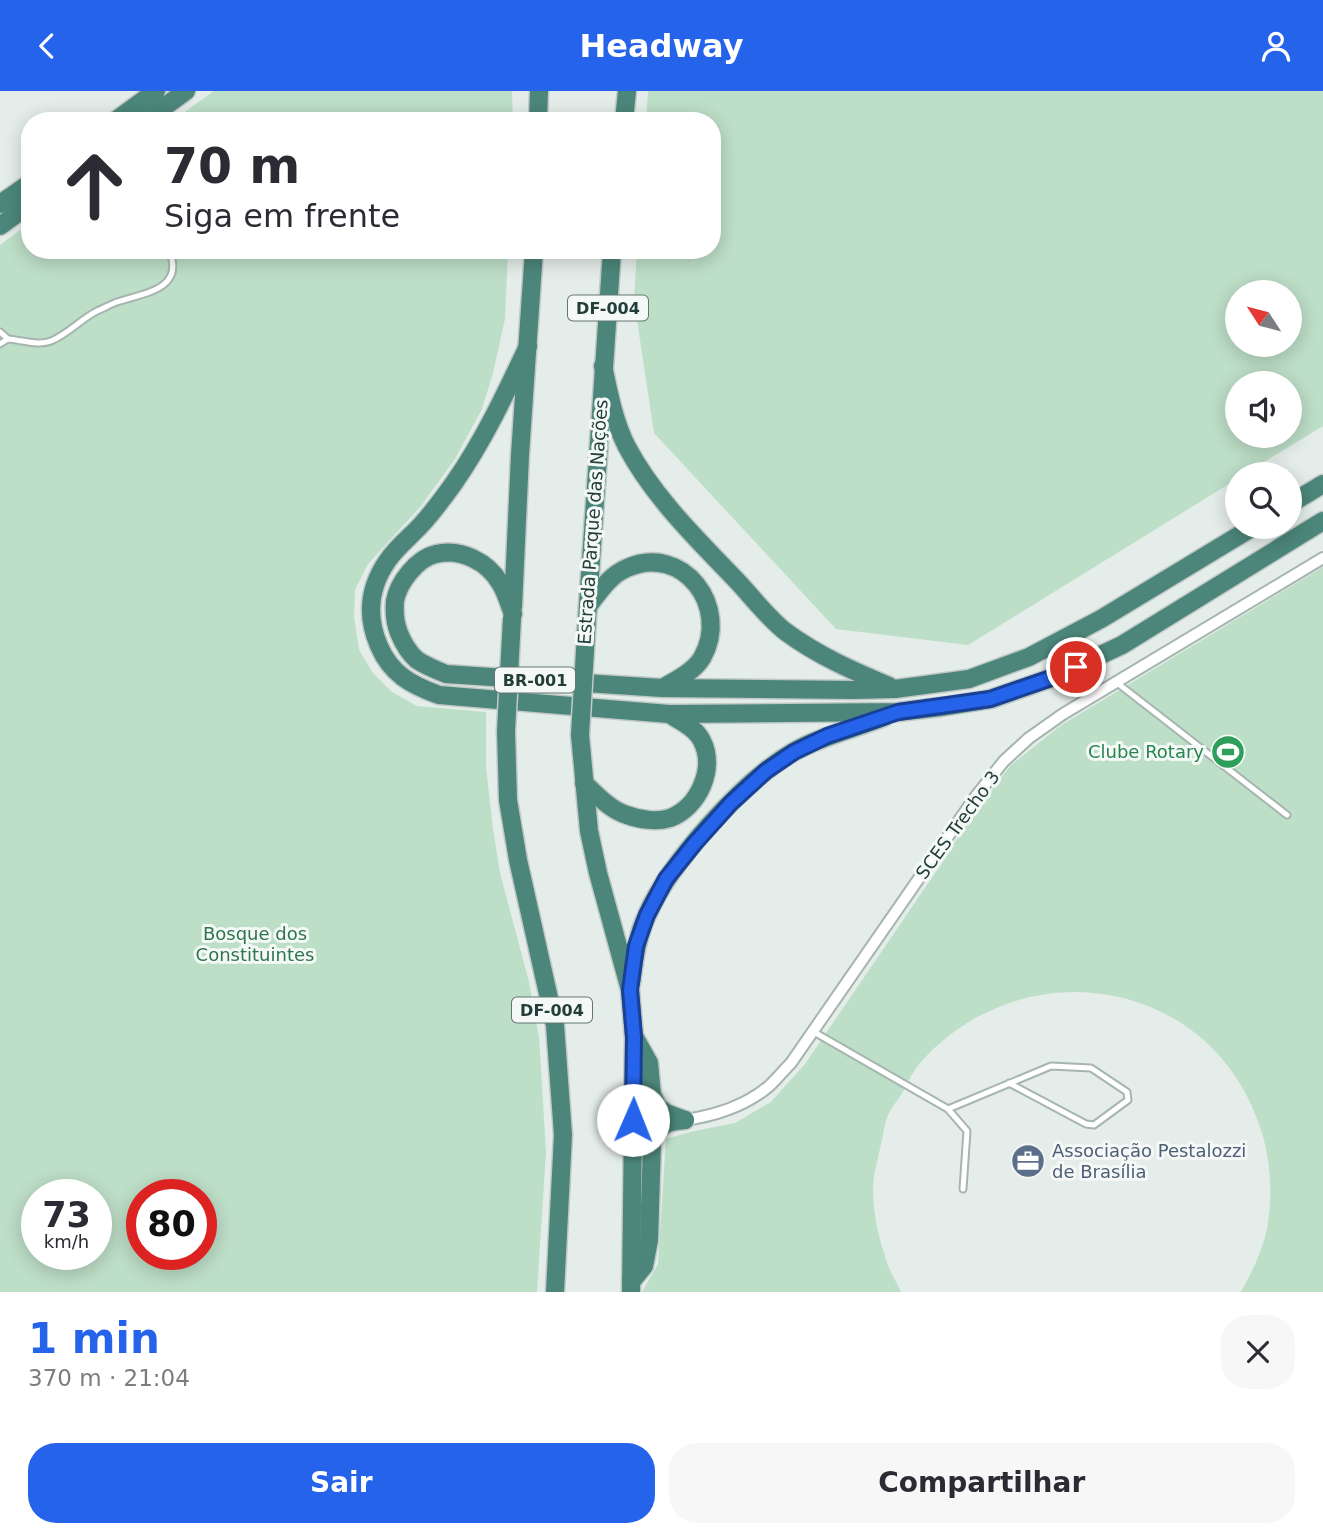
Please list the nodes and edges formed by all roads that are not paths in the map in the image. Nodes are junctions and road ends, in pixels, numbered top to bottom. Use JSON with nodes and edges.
{"nodes":[{"id":1,"x":186,"y":91,"type":"edge"},
{"id":2,"x":627,"y":91,"type":"edge"},
{"id":3,"x":538,"y":93,"type":"edge"},
{"id":4,"x":157,"y":95,"type":"edge"},
{"id":5,"x":130,"y":112,"type":"edge"},
{"id":6,"x":149,"y":112,"type":"edge"},
{"id":7,"x":538,"y":112,"type":"edge"},
{"id":8,"x":625,"y":112,"type":"edge"},
{"id":9,"x":21,"y":189,"type":"edge"},
{"id":10,"x":0,"y":204,"type":"edge"},
{"id":11,"x":21,"y":211,"type":"edge"},
{"id":12,"x":0,"y":226,"type":"edge"},
{"id":13,"x":171,"y":259,"type":"edge"},
{"id":14,"x":533,"y":259,"type":"edge"},
{"id":15,"x":611,"y":259,"type":"edge"},
{"id":16,"x":0,"y":332,"type":"edge"},
{"id":17,"x":8,"y":339,"type":"junction"},
{"id":18,"x":0,"y":344,"type":"edge"},
{"id":19,"x":528,"y":346,"type":"junction"},
{"id":20,"x":603,"y":366,"type":"junction"},
{"id":21,"x":1323,"y":484,"type":"edge"},
{"id":22,"x":1302,"y":497,"type":"edge"},
{"id":23,"x":1323,"y":521,"type":"edge"},
{"id":24,"x":1233,"y":539,"type":"edge"},
{"id":25,"x":1323,"y":558,"type":"edge"},
{"id":26,"x":589,"y":605,"type":"junction"},
{"id":27,"x":512,"y":616,"type":"junction"},
{"id":28,"x":1116,"y":682,"type":"junction"},
{"id":29,"x":662,"y":688,"type":"junction"},
{"id":30,"x":895,"y":689,"type":"junction"},
{"id":31,"x":898,"y":712,"type":"junction"},
{"id":32,"x":669,"y":714,"type":"junction"},
{"id":33,"x":584,"y":783,"type":"junction"},
{"id":34,"x":1287,"y":815,"type":"dead end"},
{"id":35,"x":630,"y":990,"type":"junction"},
{"id":36,"x":814,"y":1031,"type":"junction"},
{"id":37,"x":634,"y":1037,"type":"junction"},
{"id":38,"x":1009,"y":1083,"type":"junction"},
{"id":39,"x":948,"y":1109,"type":"junction"},
{"id":40,"x":685,"y":1120,"type":"junction"},
{"id":41,"x":963,"y":1189,"type":"dead end"},
{"id":42,"x":631,"y":1287,"type":"edge"},
{"id":43,"x":555,"y":1292,"type":"edge"}],
"edges":[{"from":1,"to":4,"type":"highway"},
{"from":2,"to":8,"type":"highway"},
{"from":3,"to":7,"type":"highway"},
{"from":4,"to":5,"type":"highway"},
{"from":4,"to":6,"type":"highway"},
{"from":9,"to":10,"type":"highway"},
{"from":11,"to":12,"type":"highway"},
{"from":13,"to":17,"type":"lane"},
{"from":14,"to":19,"type":"highway","number":"DF-004"},
{"from":15,"to":20,"type":"highway","name":"Estrada Parque das Nações","number":"DF-004"},
{"from":16,"to":17,"type":"lane"},
{"from":17,"to":18,"type":"lane"},
{"from":19,"to":27,"type":"highway","number":"DF-004"},
{"from":19,"to":32,"type":"highway","number":"BR-001"},
{"from":20,"to":26,"type":"highway","name":"Estrada Parque das Nações","number":"DF-004"},
{"from":20,"to":30,"type":"highway"},
{"from":21,"to":22,"type":"highway"},
{"from":23,"to":31,"type":"highway","number":"BR-001"},
{"from":24,"to":30,"type":"highway","number":"BR-001"},
{"from":25,"to":28,"type":"street","name":"SCES Trecho 3"},
{"from":26,"to":29,"type":"highway"},
{"from":26,"to":33,"type":"highway","name":"Estrada Parque das Nações","number":"DF-004","bridge":true},
{"from":27,"to":29,"type":"highway","number":"BR-001"},
{"from":27,"to":43,"type":"highway","number":"DF-004","bridge":true},
{"from":28,"to":34,"type":"lane"},
{"from":28,"to":36,"type":"street","name":"SCES Trecho 3"},
{"from":29,"to":30,"type":"highway","number":"BR-001"},
{"from":31,"to":32,"type":"highway","number":"BR-001"},
{"from":31,"to":35,"type":"highway","number":"BR-001"},
{"from":32,"to":33,"type":"highway"},
{"from":33,"to":35,"type":"highway","name":"Estrada Parque das Nações","number":"DF-004"},
{"from":35,"to":37,"type":"highway","name":"Estrada Parque das Nações","number":"DF-004"},
{"from":36,"to":39,"type":"lane"},
{"from":36,"to":40,"type":"street","name":"SCES Trecho 3"},
{"from":37,"to":40,"type":"highway"},
{"from":37,"to":42,"type":"highway","name":"Estrada Parque das Nações","number":"DF-004"},
{"from":38,"to":38,"type":"lane"},
{"from":38,"to":39,"type":"lane"},
{"from":39,"to":41,"type":"lane"},
{"from":40,"to":42,"type":"highway"}]}
